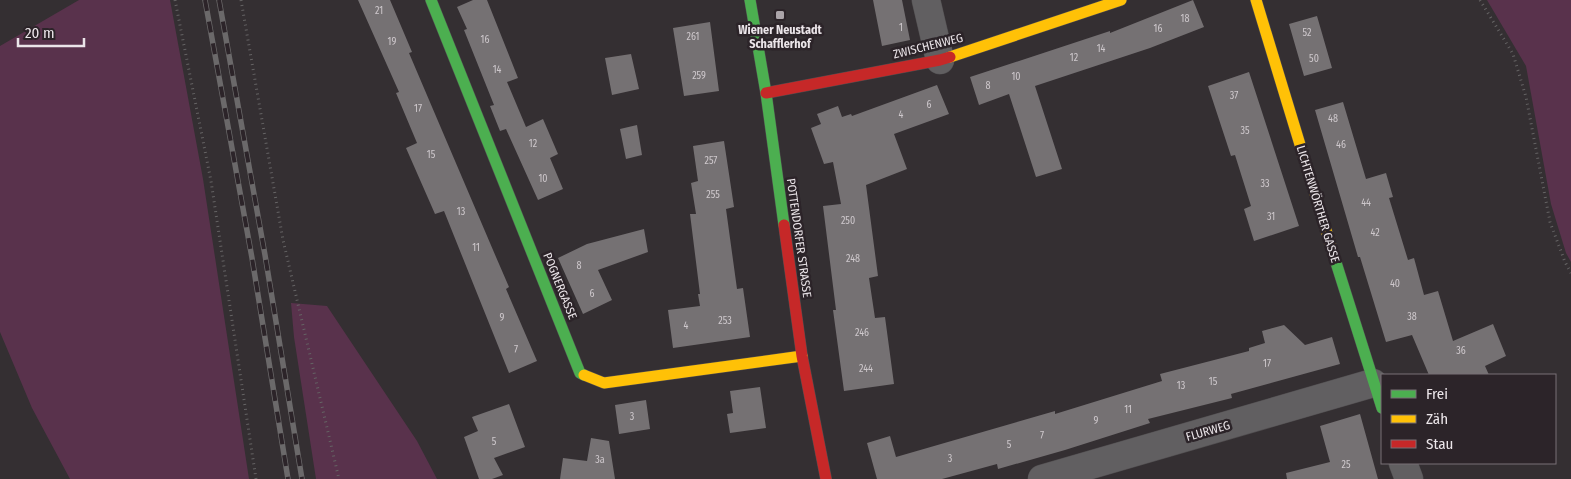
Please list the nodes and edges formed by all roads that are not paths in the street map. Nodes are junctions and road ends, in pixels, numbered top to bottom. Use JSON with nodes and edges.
{"nodes":[{"id":1,"x":431,"y":0,"type":"edge"},
{"id":2,"x":750,"y":0,"type":"edge"},
{"id":3,"x":926,"y":0,"type":"edge"},
{"id":4,"x":1120,"y":0,"type":"edge"},
{"id":5,"x":1256,"y":0,"type":"edge"},
{"id":6,"x":940,"y":60,"type":"junction"},
{"id":7,"x":766,"y":93,"type":"junction"},
{"id":8,"x":802,"y":356,"type":"junction"},
{"id":9,"x":1378,"y":395,"type":"edge"},
{"id":10,"x":1403,"y":464,"type":"edge"},
{"id":11,"x":1051,"y":478,"type":"edge"},
{"id":12,"x":826,"y":479,"type":"edge"},
{"id":13,"x":1409,"y":479,"type":"edge"}],
"edges":[{"from":1,"to":8,"type":"street","name":"POGNERGASSE"},
{"from":2,"to":7,"type":"street","name":"POTTENDORFER STRASSE"},
{"from":3,"to":6,"type":"street"},
{"from":4,"to":6,"type":"street","name":"ZWISCHENWEG"},
{"from":5,"to":9,"type":"street","name":"LICHTENWÖRTHER GASSE"},
{"from":6,"to":7,"type":"street","name":"ZWISCHENWEG"},
{"from":7,"to":8,"type":"street","name":"POTTENDORFER STRASSE"},
{"from":8,"to":12,"type":"street","name":"POTTENDORFER STRASSE"},
{"from":9,"to":11,"type":"street","name":"FLURWEG"},
{"from":10,"to":13,"type":"street"}]}
